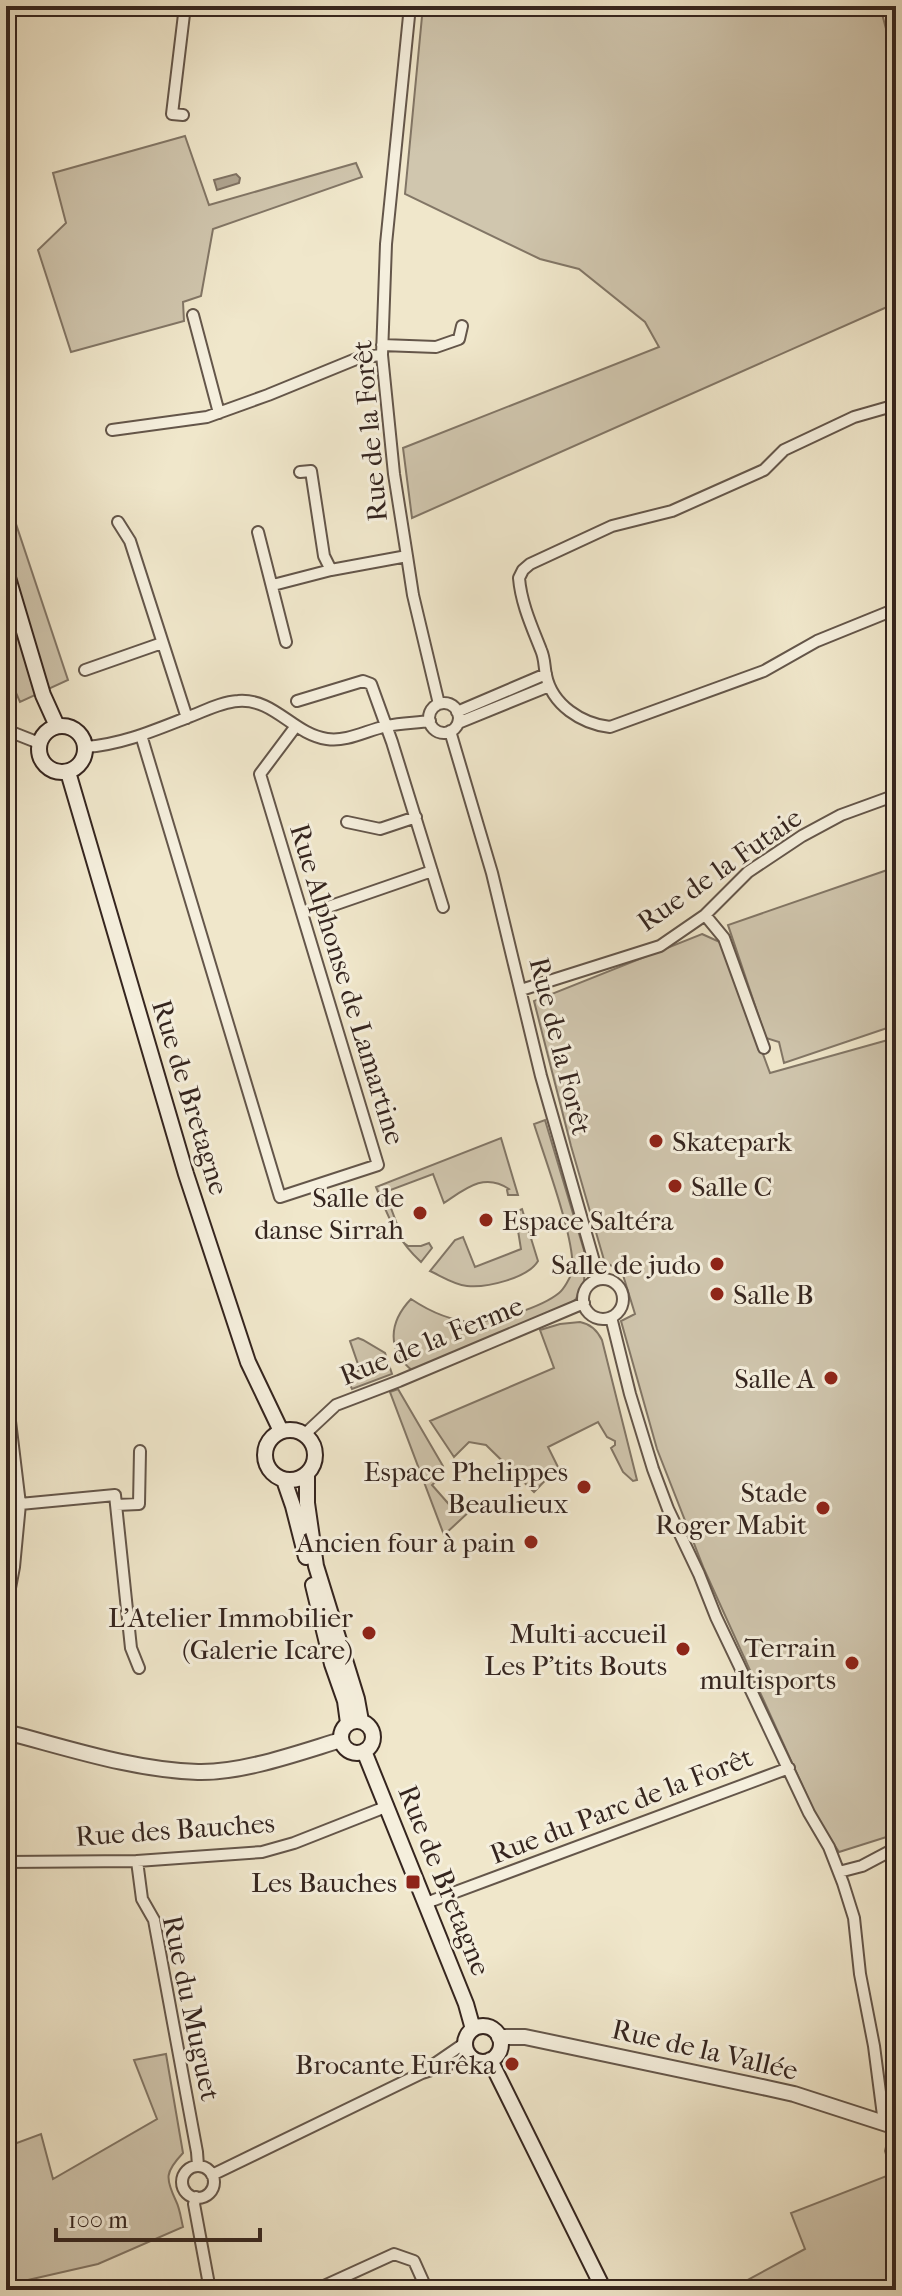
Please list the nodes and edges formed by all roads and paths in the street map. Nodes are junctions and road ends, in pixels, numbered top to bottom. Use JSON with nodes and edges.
{"nodes":[{"id":1,"x":185,"y":6,"type":"edge"},
{"id":2,"x":410,"y":6,"type":"edge"},
{"id":3,"x":183,"y":115,"type":"dead end"},
{"id":4,"x":193,"y":315,"type":"dead end"},
{"id":5,"x":462,"y":326,"type":"dead end"},
{"id":6,"x":382,"y":350,"type":"junction"},
{"id":7,"x":896,"y":405,"type":"edge"},
{"id":8,"x":219,"y":413,"type":"junction"},
{"id":9,"x":112,"y":430,"type":"dead end"},
{"id":10,"x":300,"y":472,"type":"dead end"},
{"id":11,"x":118,"y":522,"type":"dead end"},
{"id":12,"x":258,"y":532,"type":"dead end"},
{"id":13,"x":407,"y":556,"type":"junction"},
{"id":14,"x":331,"y":570,"type":"junction"},
{"id":15,"x":6,"y":571,"type":"edge"},
{"id":16,"x":273,"y":585,"type":"junction"},
{"id":17,"x":896,"y":609,"type":"edge"},
{"id":18,"x":286,"y":642,"type":"dead end"},
{"id":19,"x":162,"y":643,"type":"junction"},
{"id":20,"x":85,"y":670,"type":"dead end"},
{"id":21,"x":546,"y":674,"type":"junction"},
{"id":22,"x":549,"y":686,"type":"junction"},
{"id":23,"x":297,"y":701,"type":"dead end"},
{"id":24,"x":439,"y":704,"type":"junction"},
{"id":25,"x":187,"y":718,"type":"junction"},
{"id":26,"x":430,"y":721,"type":"junction"},
{"id":27,"x":455,"y":722,"type":"junction"},
{"id":28,"x":57,"y":726,"type":"junction"},
{"id":29,"x":296,"y":726,"type":"junction"},
{"id":30,"x":387,"y":726,"type":"junction"},
{"id":31,"x":6,"y":730,"type":"edge"},
{"id":32,"x":141,"y":735,"type":"junction"},
{"id":33,"x":39,"y":743,"type":"junction"},
{"id":34,"x":85,"y":747,"type":"junction"},
{"id":35,"x":68,"y":772,"type":"junction"},
{"id":36,"x":896,"y":795,"type":"edge"},
{"id":37,"x":416,"y":817,"type":"junction"},
{"id":38,"x":347,"y":822,"type":"dead end"},
{"id":39,"x":432,"y":871,"type":"junction"},
{"id":40,"x":328,"y":907,"type":"dead end"},
{"id":41,"x":443,"y":907,"type":"dead end"},
{"id":42,"x":705,"y":915,"type":"junction"},
{"id":43,"x":521,"y":990,"type":"junction"},
{"id":44,"x":764,"y":1048,"type":"dead end"},
{"id":45,"x":599,"y":1279,"type":"junction"},
{"id":46,"x":584,"y":1303,"type":"junction"},
{"id":47,"x":611,"y":1317,"type":"junction"},
{"id":48,"x":6,"y":1388,"type":"edge"},
{"id":49,"x":281,"y":1431,"type":"junction"},
{"id":50,"x":305,"y":1434,"type":"junction"},
{"id":51,"x":140,"y":1451,"type":"dead end"},
{"id":52,"x":307,"y":1474,"type":"junction"},
{"id":53,"x":284,"y":1480,"type":"junction"},
{"id":54,"x":20,"y":1504,"type":"junction"},
{"id":55,"x":116,"y":1505,"type":"junction"},
{"id":56,"x":304,"y":1524,"type":"junction"},
{"id":57,"x":6,"y":1609,"type":"edge"},
{"id":58,"x":139,"y":1668,"type":"dead end"},
{"id":59,"x":355,"y":1722,"type":"junction"},
{"id":60,"x":6,"y":1732,"type":"edge"},
{"id":61,"x":341,"y":1740,"type":"junction"},
{"id":62,"x":364,"y":1751,"type":"junction"},
{"id":63,"x":789,"y":1768,"type":"junction"},
{"id":64,"x":388,"y":1806,"type":"junction"},
{"id":65,"x":896,"y":1848,"type":"edge"},
{"id":66,"x":137,"y":1861,"type":"junction"},
{"id":67,"x":6,"y":1862,"type":"edge"},
{"id":68,"x":839,"y":1872,"type":"junction"},
{"id":69,"x":426,"y":1903,"type":"junction"},
{"id":70,"x":473,"y":2029,"type":"junction"},
{"id":71,"x":499,"y":2037,"type":"junction"},
{"id":72,"x":468,"y":2050,"type":"junction"},
{"id":73,"x":490,"y":2060,"type":"junction"},
{"id":74,"x":890,"y":2125,"type":"edge"},
{"id":75,"x":198,"y":2166,"type":"junction"},
{"id":76,"x":212,"y":2175,"type":"junction"},
{"id":77,"x":196,"y":2197,"type":"junction"},
{"id":78,"x":210,"y":2290,"type":"edge"},
{"id":79,"x":315,"y":2290,"type":"edge"},
{"id":80,"x":427,"y":2290,"type":"edge"},
{"id":81,"x":604,"y":2290,"type":"edge"}],
"edges":[{"from":1,"to":3,"type":"street"},
{"from":2,"to":6,"type":"street","name":"Rue de la Forêt"},
{"from":4,"to":8,"type":"street"},
{"from":5,"to":6,"type":"street"},
{"from":6,"to":8,"type":"street"},
{"from":6,"to":13,"type":"street","name":"Rue de la Forêt"},
{"from":7,"to":21,"type":"street"},
{"from":8,"to":9,"type":"street"},
{"from":10,"to":14,"type":"street"},
{"from":11,"to":19,"type":"street"},
{"from":12,"to":16,"type":"street"},
{"from":13,"to":14,"type":"street"},
{"from":13,"to":24,"type":"street","name":"Rue de la Forêt"},
{"from":14,"to":16,"type":"street"},
{"from":15,"to":28,"type":"main road"},
{"from":16,"to":18,"type":"street"},
{"from":17,"to":22,"type":"street"},
{"from":19,"to":20,"type":"street"},
{"from":19,"to":25,"type":"street"},
{"from":21,"to":22,"type":"street"},
{"from":21,"to":27,"type":"street"},
{"from":22,"to":27,"type":"street"},
{"from":23,"to":30,"type":"street"},
{"from":24,"to":26,"type":"street"},
{"from":24,"to":27,"type":"street"},
{"from":25,"to":29,"type":"street"},
{"from":25,"to":32,"type":"street"},
{"from":26,"to":27,"type":"street"},
{"from":26,"to":30,"type":"street"},
{"from":27,"to":43,"type":"street","name":"Rue de la Forêt"},
{"from":28,"to":33,"type":"main road"},
{"from":28,"to":34,"type":"main road"},
{"from":29,"to":30,"type":"street"},
{"from":29,"to":32,"type":"street","name":"Rue Alphonse de Lamartine"},
{"from":30,"to":37,"type":"street"},
{"from":31,"to":33,"type":"street"},
{"from":32,"to":34,"type":"street"},
{"from":33,"to":35,"type":"main road"},
{"from":34,"to":35,"type":"main road"},
{"from":35,"to":49,"type":"main road","name":"Rue de Bretagne"},
{"from":36,"to":42,"type":"street","name":"Rue de la Futaie"},
{"from":37,"to":38,"type":"street"},
{"from":37,"to":39,"type":"street"},
{"from":39,"to":40,"type":"street"},
{"from":39,"to":41,"type":"street"},
{"from":42,"to":43,"type":"street","name":"Rue de la Futaie"},
{"from":42,"to":44,"type":"street"},
{"from":43,"to":45,"type":"street","name":"Rue de la Forêt"},
{"from":45,"to":46,"type":"street"},
{"from":45,"to":47,"type":"street"},
{"from":46,"to":47,"type":"street"},
{"from":46,"to":50,"type":"street","name":"Rue de la Ferme"},
{"from":47,"to":63,"type":"street"},
{"from":48,"to":54,"type":"street"},
{"from":49,"to":50,"type":"main road"},
{"from":49,"to":53,"type":"main road"},
{"from":50,"to":52,"type":"main road"},
{"from":51,"to":55,"type":"street"},
{"from":52,"to":53,"type":"main road"},
{"from":52,"to":56,"type":"main road"},
{"from":53,"to":56,"type":"main road"},
{"from":54,"to":55,"type":"street"},
{"from":54,"to":57,"type":"street"},
{"from":55,"to":58,"type":"street"},
{"from":56,"to":59,"type":"main road"},
{"from":59,"to":61,"type":"main road"},
{"from":59,"to":62,"type":"main road"},
{"from":60,"to":61,"type":"main road"},
{"from":61,"to":62,"type":"main road"},
{"from":62,"to":64,"type":"main road","name":"Rue de Bretagne"},
{"from":63,"to":68,"type":"street"},
{"from":63,"to":69,"type":"street","name":"Rue du Parc de la Forêt"},
{"from":64,"to":66,"type":"street","name":"Rue des Bauches"},
{"from":64,"to":69,"type":"main road","name":"Rue de Bretagne"},
{"from":65,"to":68,"type":"street"},
{"from":66,"to":67,"type":"street","name":"Rue des Bauches"},
{"from":66,"to":75,"type":"street","name":"Rue du Muguet"},
{"from":68,"to":74,"type":"street"},
{"from":69,"to":70,"type":"main road","name":"Rue de Bretagne"},
{"from":70,"to":71,"type":"main road"},
{"from":70,"to":72,"type":"main road"},
{"from":71,"to":73,"type":"main road"},
{"from":71,"to":74,"type":"main road","name":"Rue de la Vallée"},
{"from":72,"to":73,"type":"main road"},
{"from":72,"to":76,"type":"street"},
{"from":73,"to":81,"type":"main road"},
{"from":75,"to":76,"type":"street"},
{"from":75,"to":77,"type":"street"},
{"from":76,"to":77,"type":"street"},
{"from":77,"to":78,"type":"street"},
{"from":79,"to":80,"type":"street"}]}
